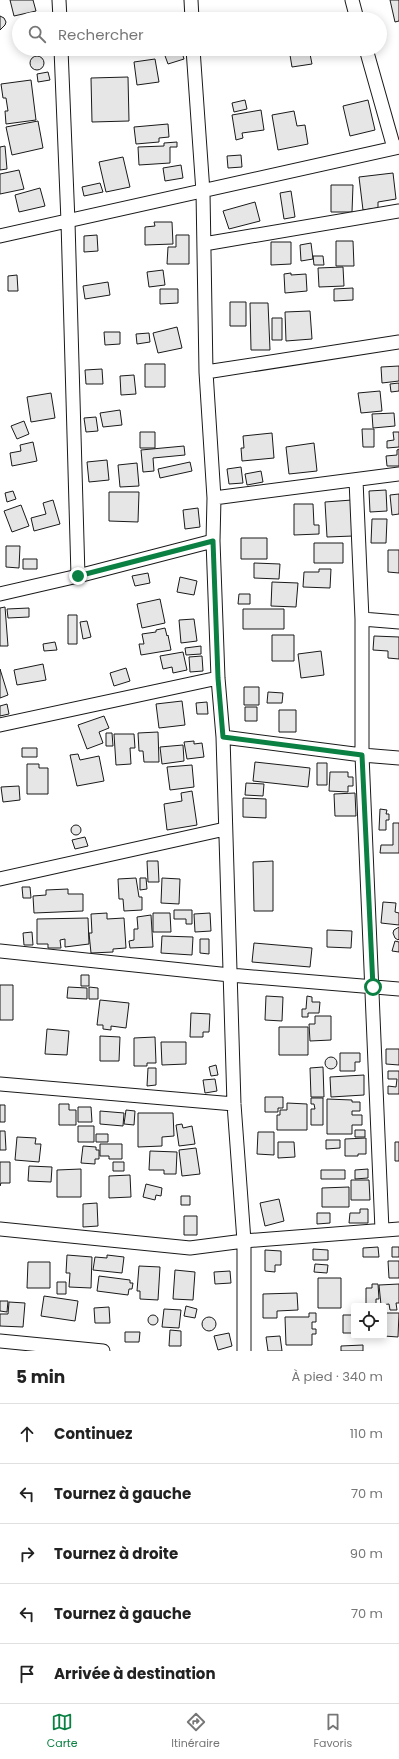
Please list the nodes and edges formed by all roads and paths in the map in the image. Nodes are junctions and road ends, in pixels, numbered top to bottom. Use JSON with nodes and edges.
{"nodes":[{"id":1,"x":59,"y":0,"type":"edge"},
{"id":2,"x":191,"y":0,"type":"edge"},
{"id":3,"x":352,"y":0,"type":"edge"},
{"id":4,"x":60,"y":12,"type":"edge"},
{"id":5,"x":192,"y":12,"type":"edge"},
{"id":6,"x":355,"y":12,"type":"edge"},
{"id":7,"x":61,"y":56,"type":"edge"},
{"id":8,"x":194,"y":56,"type":"edge"},
{"id":9,"x":368,"y":56,"type":"edge"},
{"id":10,"x":396,"y":148,"type":"edge"},
{"id":11,"x":203,"y":192,"type":"junction"},
{"id":12,"x":399,"y":211,"type":"edge"},
{"id":13,"x":68,"y":222,"type":"junction"},
{"id":14,"x":0,"y":236,"type":"edge"},
{"id":15,"x":204,"y":244,"type":"junction"},
{"id":16,"x":399,"y":342,"type":"edge"},
{"id":17,"x":206,"y":372,"type":"junction"},
{"id":18,"x":399,"y":474,"type":"edge"},
{"id":19,"x":356,"y":480,"type":"junction"},
{"id":20,"x":214,"y":498,"type":"junction"},
{"id":21,"x":213,"y":541,"type":"junction"},
{"id":22,"x":78,"y":576,"type":"junction"},
{"id":23,"x":0,"y":594,"type":"edge"},
{"id":24,"x":362,"y":619,"type":"junction"},
{"id":25,"x":399,"y":622,"type":"edge"},
{"id":26,"x":218,"y":678,"type":"junction"},
{"id":27,"x":0,"y":725,"type":"edge"},
{"id":28,"x":223,"y":737,"type":"junction"},
{"id":29,"x":362,"y":755,"type":"junction"},
{"id":30,"x":399,"y":758,"type":"edge"},
{"id":31,"x":225,"y":829,"type":"junction"},
{"id":32,"x":0,"y":879,"type":"edge"},
{"id":33,"x":0,"y":951,"type":"edge"},
{"id":34,"x":230,"y":975,"type":"junction"},
{"id":35,"x":373,"y":987,"type":"junction"},
{"id":36,"x":399,"y":989,"type":"edge"},
{"id":37,"x":0,"y":1084,"type":"edge"},
{"id":38,"x":234,"y":1104,"type":"junction"},
{"id":39,"x":0,"y":1229,"type":"edge"},
{"id":40,"x":382,"y":1230,"type":"junction"},
{"id":41,"x":399,"y":1230,"type":"edge"},
{"id":42,"x":244,"y":1241,"type":"junction"},
{"id":43,"x":0,"y":1341,"type":"edge"},
{"id":44,"x":102,"y":1351,"type":"edge"},
{"id":45,"x":244,"y":1351,"type":"edge"}],
"edges":[{"from":1,"to":4,"type":"street"},
{"from":2,"to":5,"type":"street"},
{"from":3,"to":6,"type":"street"},
{"from":7,"to":13,"type":"street"},
{"from":8,"to":11,"type":"street"},
{"from":9,"to":10,"type":"street"},
{"from":10,"to":11,"type":"street"},
{"from":11,"to":13,"type":"street"},
{"from":11,"to":15,"type":"street"},
{"from":12,"to":15,"type":"street"},
{"from":13,"to":14,"type":"street"},
{"from":13,"to":22,"type":"street"},
{"from":15,"to":17,"type":"street"},
{"from":16,"to":17,"type":"street"},
{"from":17,"to":20,"type":"street"},
{"from":18,"to":19,"type":"street"},
{"from":19,"to":20,"type":"street"},
{"from":19,"to":24,"type":"street"},
{"from":20,"to":21,"type":"street"},
{"from":21,"to":22,"type":"street"},
{"from":21,"to":26,"type":"street"},
{"from":22,"to":23,"type":"street"},
{"from":24,"to":25,"type":"street"},
{"from":24,"to":29,"type":"street"},
{"from":26,"to":27,"type":"street"},
{"from":26,"to":28,"type":"street"},
{"from":28,"to":29,"type":"street"},
{"from":28,"to":31,"type":"street"},
{"from":29,"to":30,"type":"street"},
{"from":29,"to":35,"type":"street"},
{"from":31,"to":32,"type":"street"},
{"from":31,"to":34,"type":"street"},
{"from":33,"to":34,"type":"street"},
{"from":34,"to":35,"type":"street"},
{"from":34,"to":38,"type":"street"},
{"from":35,"to":36,"type":"street"},
{"from":35,"to":40,"type":"street"},
{"from":37,"to":38,"type":"street"},
{"from":38,"to":42,"type":"street"},
{"from":39,"to":42,"type":"street"},
{"from":40,"to":41,"type":"street"},
{"from":40,"to":42,"type":"street"},
{"from":42,"to":45,"type":"street"},
{"from":43,"to":44,"type":"street"}]}
